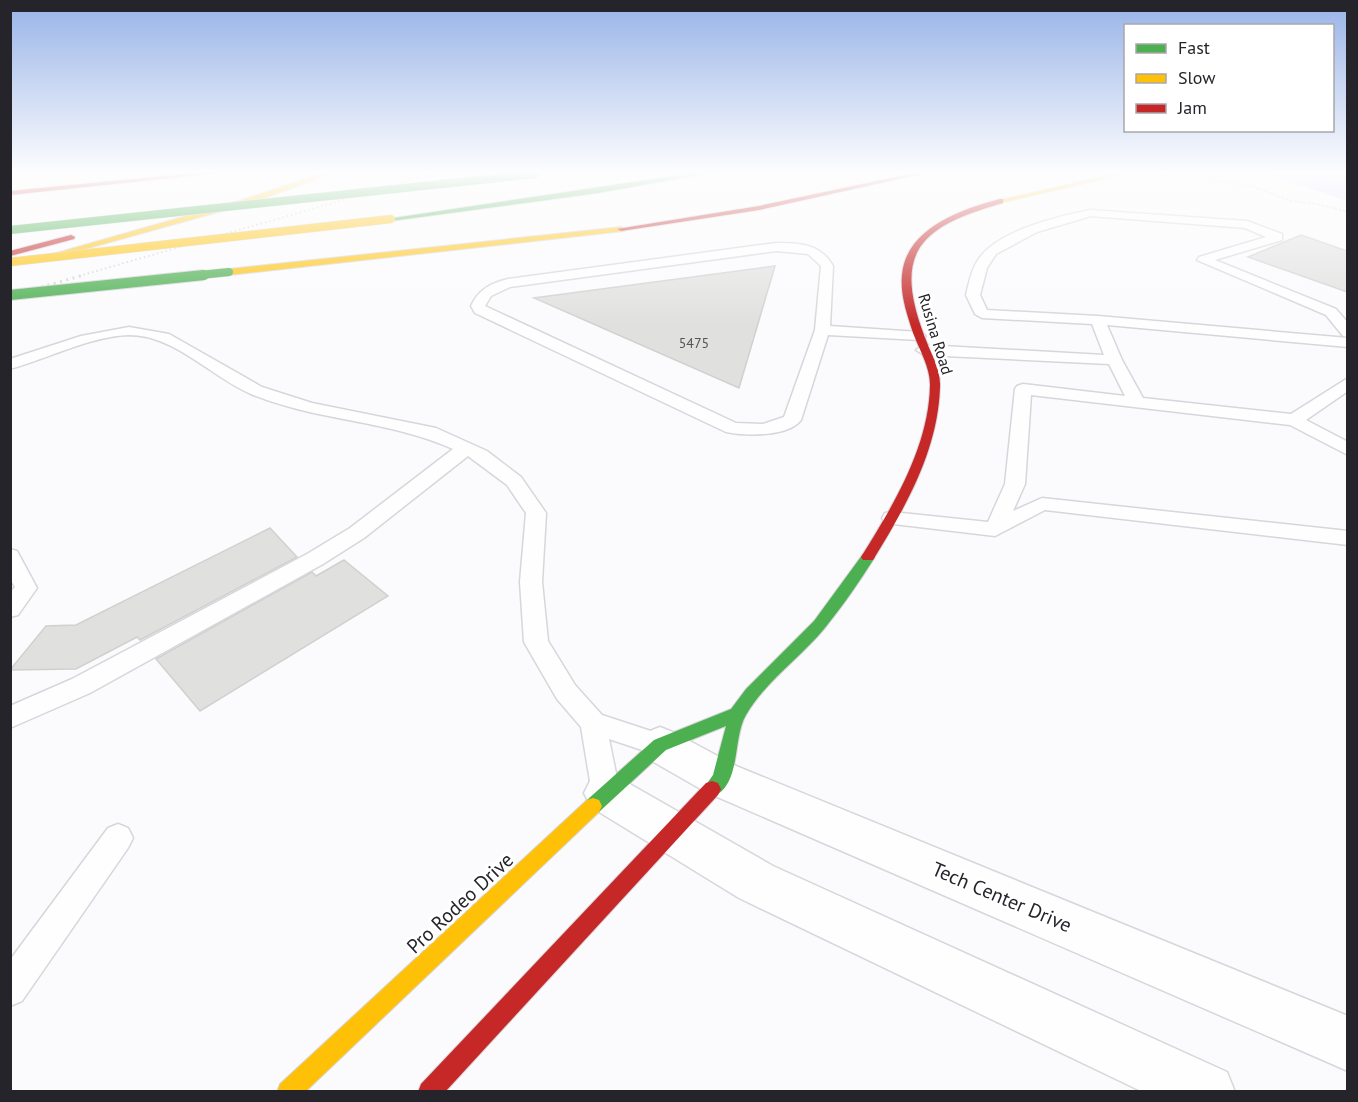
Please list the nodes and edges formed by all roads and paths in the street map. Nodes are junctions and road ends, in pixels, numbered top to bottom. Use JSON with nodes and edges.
{"nodes":[{"id":1,"x":81,"y":222,"type":"edge"},
{"id":2,"x":119,"y":222,"type":"edge"},
{"id":3,"x":167,"y":222,"type":"edge"},
{"id":4,"x":362,"y":222,"type":"edge"},
{"id":5,"x":656,"y":222,"type":"edge"},
{"id":6,"x":948,"y":222,"type":"edge"},
{"id":7,"x":1056,"y":222,"type":"edge"},
{"id":8,"x":1213,"y":222,"type":"edge"},
{"id":9,"x":10,"y":230,"type":"edge"},
{"id":10,"x":10,"y":254,"type":"edge"},
{"id":11,"x":10,"y":264,"type":"edge"},
{"id":12,"x":10,"y":295,"type":"edge"},
{"id":13,"x":1098,"y":320,"type":"junction"},
{"id":14,"x":822,"y":330,"type":"junction"},
{"id":15,"x":1347,"y":333,"type":"edge"},
{"id":16,"x":1347,"y":342,"type":"edge"},
{"id":17,"x":922,"y":343,"type":"junction"},
{"id":18,"x":1114,"y":360,"type":"junction"},
{"id":19,"x":10,"y":364,"type":"edge"},
{"id":20,"x":1347,"y":383,"type":"edge"},
{"id":21,"x":1137,"y":402,"type":"junction"},
{"id":22,"x":1294,"y":420,"type":"junction"},
{"id":23,"x":466,"y":448,"type":"junction"},
{"id":24,"x":1347,"y":450,"type":"edge"},
{"id":25,"x":892,"y":518,"type":"junction"},
{"id":26,"x":995,"y":529,"type":"junction"},
{"id":27,"x":1347,"y":538,"type":"edge"},
{"id":28,"x":10,"y":556,"type":"edge"},
{"id":29,"x":10,"y":609,"type":"edge"},
{"id":30,"x":737,"y":714,"type":"junction"},
{"id":31,"x":10,"y":718,"type":"edge"},
{"id":32,"x":593,"y":723,"type":"junction"},
{"id":33,"x":660,"y":745,"type":"junction"},
{"id":34,"x":721,"y":779,"type":"junction"},
{"id":35,"x":606,"y":793,"type":"junction"},
{"id":36,"x":672,"y":834,"type":"junction"},
{"id":37,"x":118,"y":838,"type":"dead end"},
{"id":38,"x":10,"y":989,"type":"edge"},
{"id":39,"x":1347,"y":1044,"type":"edge"},
{"id":40,"x":288,"y":1092,"type":"edge"},
{"id":41,"x":429,"y":1092,"type":"edge"},
{"id":42,"x":1207,"y":1092,"type":"edge"}],
"edges":[{"from":1,"to":9,"type":"main road","bridge":true},
{"from":2,"to":10,"type":"main road"},
{"from":3,"to":11,"type":"main road"},
{"from":4,"to":11,"type":"main road","bridge":true},
{"from":5,"to":12,"type":"main road","bridge":true},
{"from":6,"to":17,"type":"main road","name":"Rusina Road"},
{"from":7,"to":13,"type":"lane"},
{"from":8,"to":15,"type":"lane"},
{"from":13,"to":16,"type":"lane"},
{"from":13,"to":18,"type":"lane"},
{"from":14,"to":14,"type":"lane"},
{"from":14,"to":17,"type":"lane"},
{"from":17,"to":18,"type":"lane"},
{"from":17,"to":25,"type":"main road","name":"Rusina Road"},
{"from":18,"to":21,"type":"lane"},
{"from":19,"to":23,"type":"lane"},
{"from":20,"to":22,"type":"lane"},
{"from":21,"to":22,"type":"lane"},
{"from":21,"to":26,"type":"lane"},
{"from":22,"to":24,"type":"lane"},
{"from":23,"to":31,"type":"lane"},
{"from":23,"to":32,"type":"lane"},
{"from":25,"to":26,"type":"lane"},
{"from":25,"to":30,"type":"main road","name":"Rusina Road"},
{"from":26,"to":27,"type":"lane"},
{"from":28,"to":29,"type":"lane"},
{"from":30,"to":33,"type":"main road","name":"Rusina Road"},
{"from":30,"to":34,"type":"main road","name":"Rusina Road"},
{"from":32,"to":33,"type":"lane"},
{"from":32,"to":35,"type":"lane"},
{"from":33,"to":34,"type":"street","name":"Tech Center Drive"},
{"from":33,"to":35,"type":"main road","name":"Pro Rodeo Drive"},
{"from":34,"to":36,"type":"main road"},
{"from":34,"to":39,"type":"street","name":"Tech Center Drive"},
{"from":35,"to":36,"type":"street"},
{"from":35,"to":40,"type":"main road","name":"Pro Rodeo Drive"},
{"from":36,"to":41,"type":"main road"},
{"from":36,"to":42,"type":"street"},
{"from":37,"to":38,"type":"lane"}]}
